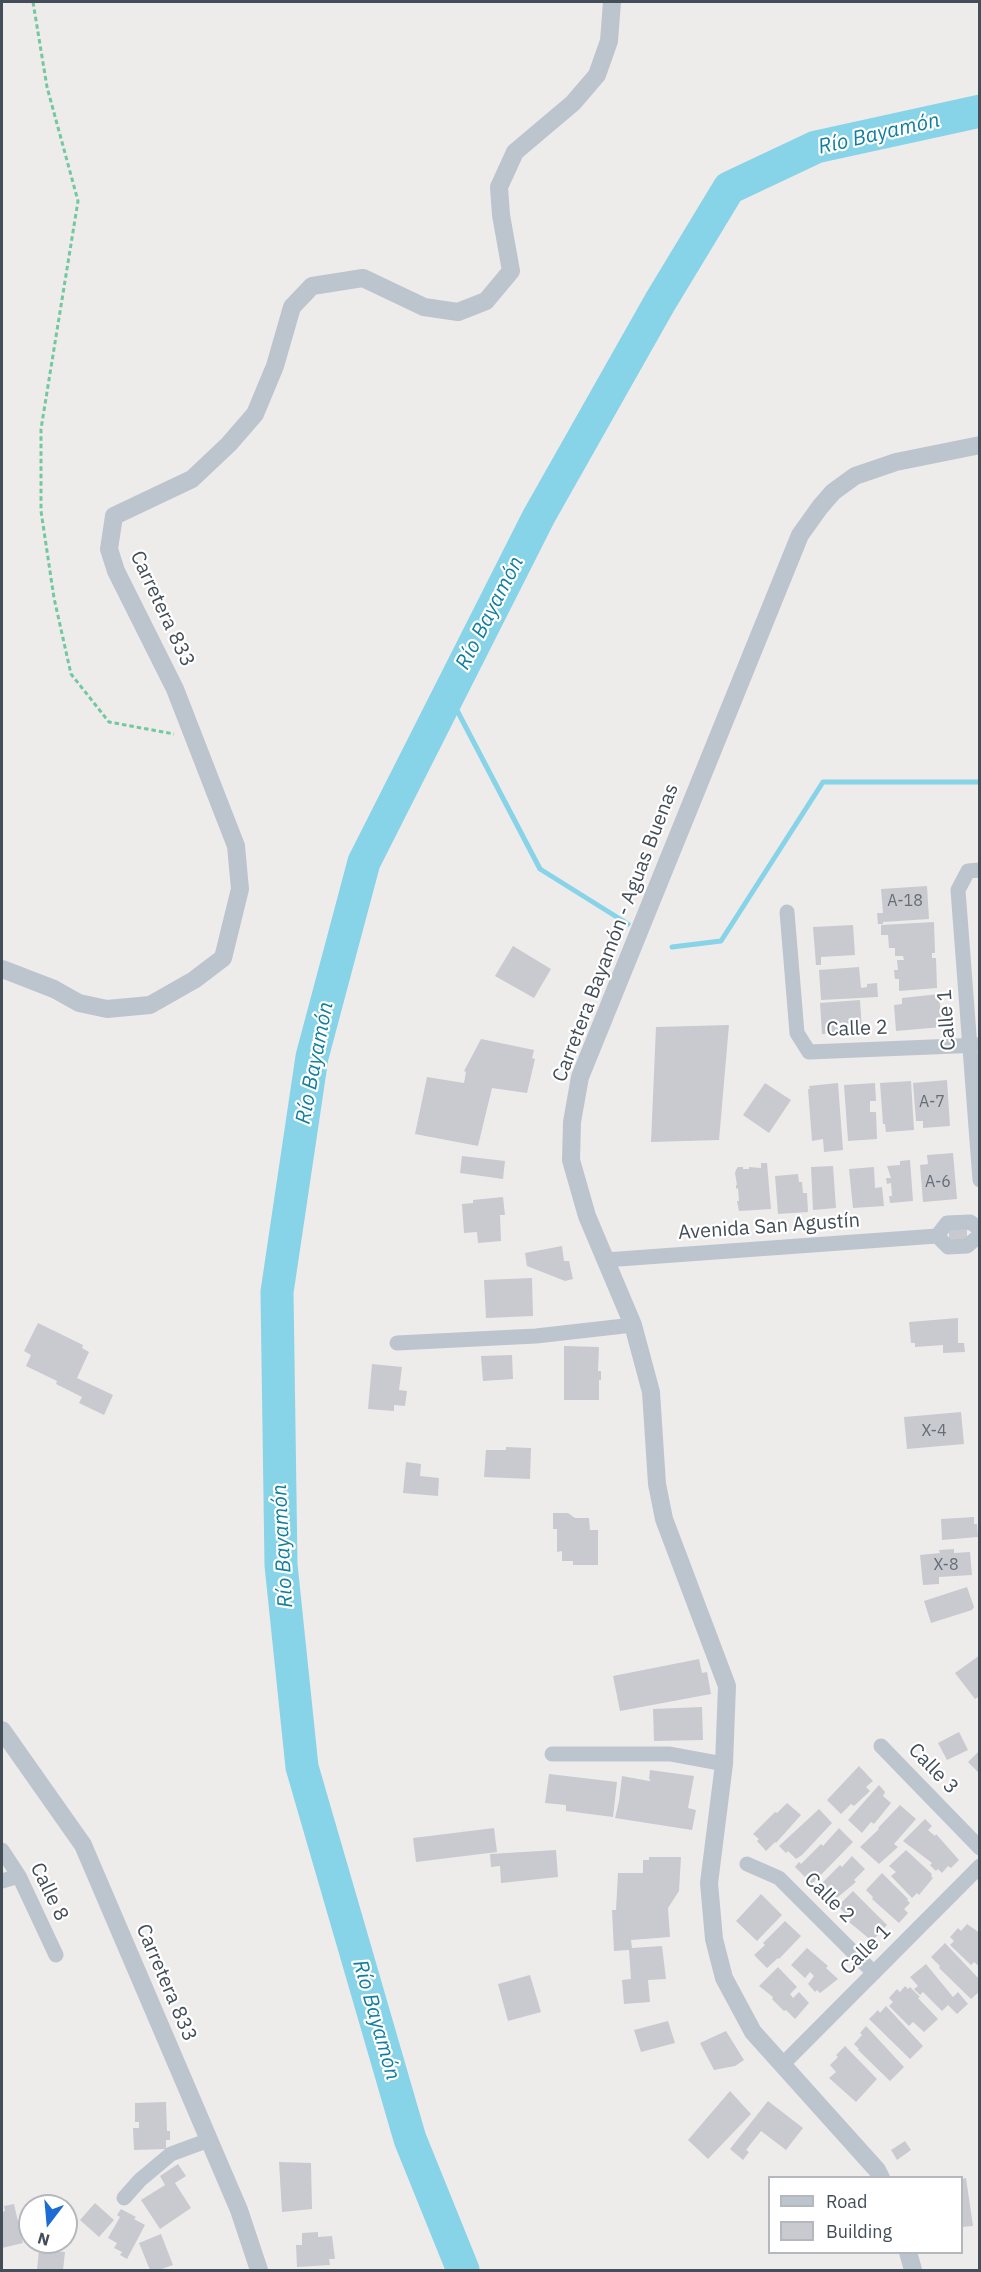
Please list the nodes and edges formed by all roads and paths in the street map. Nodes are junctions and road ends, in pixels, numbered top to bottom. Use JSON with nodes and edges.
{"nodes":[{"id":1,"x":33,"y":2,"type":"edge"},
{"id":2,"x":612,"y":2,"type":"edge"},
{"id":3,"x":980,"y":445,"type":"edge"},
{"id":4,"x":193,"y":737,"type":"junction"},
{"id":5,"x":980,"y":870,"type":"edge"},
{"id":6,"x":787,"y":912,"type":"dead end"},
{"id":7,"x":2,"y":969,"type":"edge"},
{"id":8,"x":975,"y":1046,"type":"edge"},
{"id":9,"x":980,"y":1180,"type":"edge"},
{"id":10,"x":980,"y":1229,"type":"edge"},
{"id":11,"x":980,"y":1235,"type":"edge"},
{"id":12,"x":937,"y":1236,"type":"junction"},
{"id":13,"x":605,"y":1260,"type":"junction"},
{"id":14,"x":633,"y":1325,"type":"junction"},
{"id":15,"x":397,"y":1343,"type":"dead end"},
{"id":16,"x":2,"y":1730,"type":"edge"},
{"id":17,"x":881,"y":1746,"type":"dead end"},
{"id":18,"x":552,"y":1754,"type":"dead end"},
{"id":19,"x":724,"y":1764,"type":"junction"},
{"id":20,"x":980,"y":1848,"type":"edge"},
{"id":21,"x":2,"y":1850,"type":"edge"},
{"id":22,"x":747,"y":1864,"type":"dead end"},
{"id":23,"x":980,"y":1866,"type":"edge"},
{"id":24,"x":19,"y":1876,"type":"junction"},
{"id":25,"x":2,"y":1881,"type":"edge"},
{"id":26,"x":56,"y":1955,"type":"dead end"},
{"id":27,"x":874,"y":1973,"type":"junction"},
{"id":28,"x":783,"y":2064,"type":"junction"},
{"id":29,"x":209,"y":2140,"type":"junction"},
{"id":30,"x":879,"y":2176,"type":"edge"},
{"id":31,"x":124,"y":2198,"type":"dead end"},
{"id":32,"x":908,"y":2254,"type":"edge"},
{"id":33,"x":259,"y":2271,"type":"edge"},
{"id":34,"x":913,"y":2271,"type":"edge"}],
"edges":[{"from":1,"to":4,"type":"path"},
{"from":2,"to":4,"type":"street","name":"Carretera 833"},
{"from":3,"to":13,"type":"street","name":"Carretera Bayamón - Aguas Buenas"},
{"from":4,"to":7,"type":"street","name":"Carretera 833"},
{"from":5,"to":8,"type":"street","name":"Calle 1"},
{"from":6,"to":8,"type":"street","name":"Calle 2"},
{"from":8,"to":9,"type":"street","name":"Calle 1"},
{"from":10,"to":12,"type":"street","name":"Avenida San Agustín"},
{"from":11,"to":12,"type":"street","name":"Avenida San Agustín"},
{"from":12,"to":13,"type":"street","name":"Avenida San Agustín"},
{"from":13,"to":14,"type":"street","name":"Carretera Bayamón - Aguas Buenas"},
{"from":14,"to":15,"type":"street"},
{"from":14,"to":19,"type":"street","name":"Carretera Bayamón - Aguas Buenas"},
{"from":16,"to":29,"type":"street","name":"Carretera 833"},
{"from":17,"to":20,"type":"street","name":"Calle 3"},
{"from":18,"to":19,"type":"street"},
{"from":19,"to":28,"type":"street","name":"Carretera Bayamón - Aguas Buenas"},
{"from":21,"to":24,"type":"street","name":"Calle 8"},
{"from":22,"to":27,"type":"street","name":"Calle 2"},
{"from":23,"to":27,"type":"street","name":"Calle 1"},
{"from":24,"to":25,"type":"street"},
{"from":24,"to":26,"type":"street","name":"Calle 8"},
{"from":27,"to":28,"type":"street","name":"Calle 1"},
{"from":28,"to":30,"type":"street","name":"Carretera Bayamón - Aguas Buenas"},
{"from":29,"to":31,"type":"street"},
{"from":29,"to":33,"type":"street","name":"Carretera 833"},
{"from":32,"to":34,"type":"street"}]}
